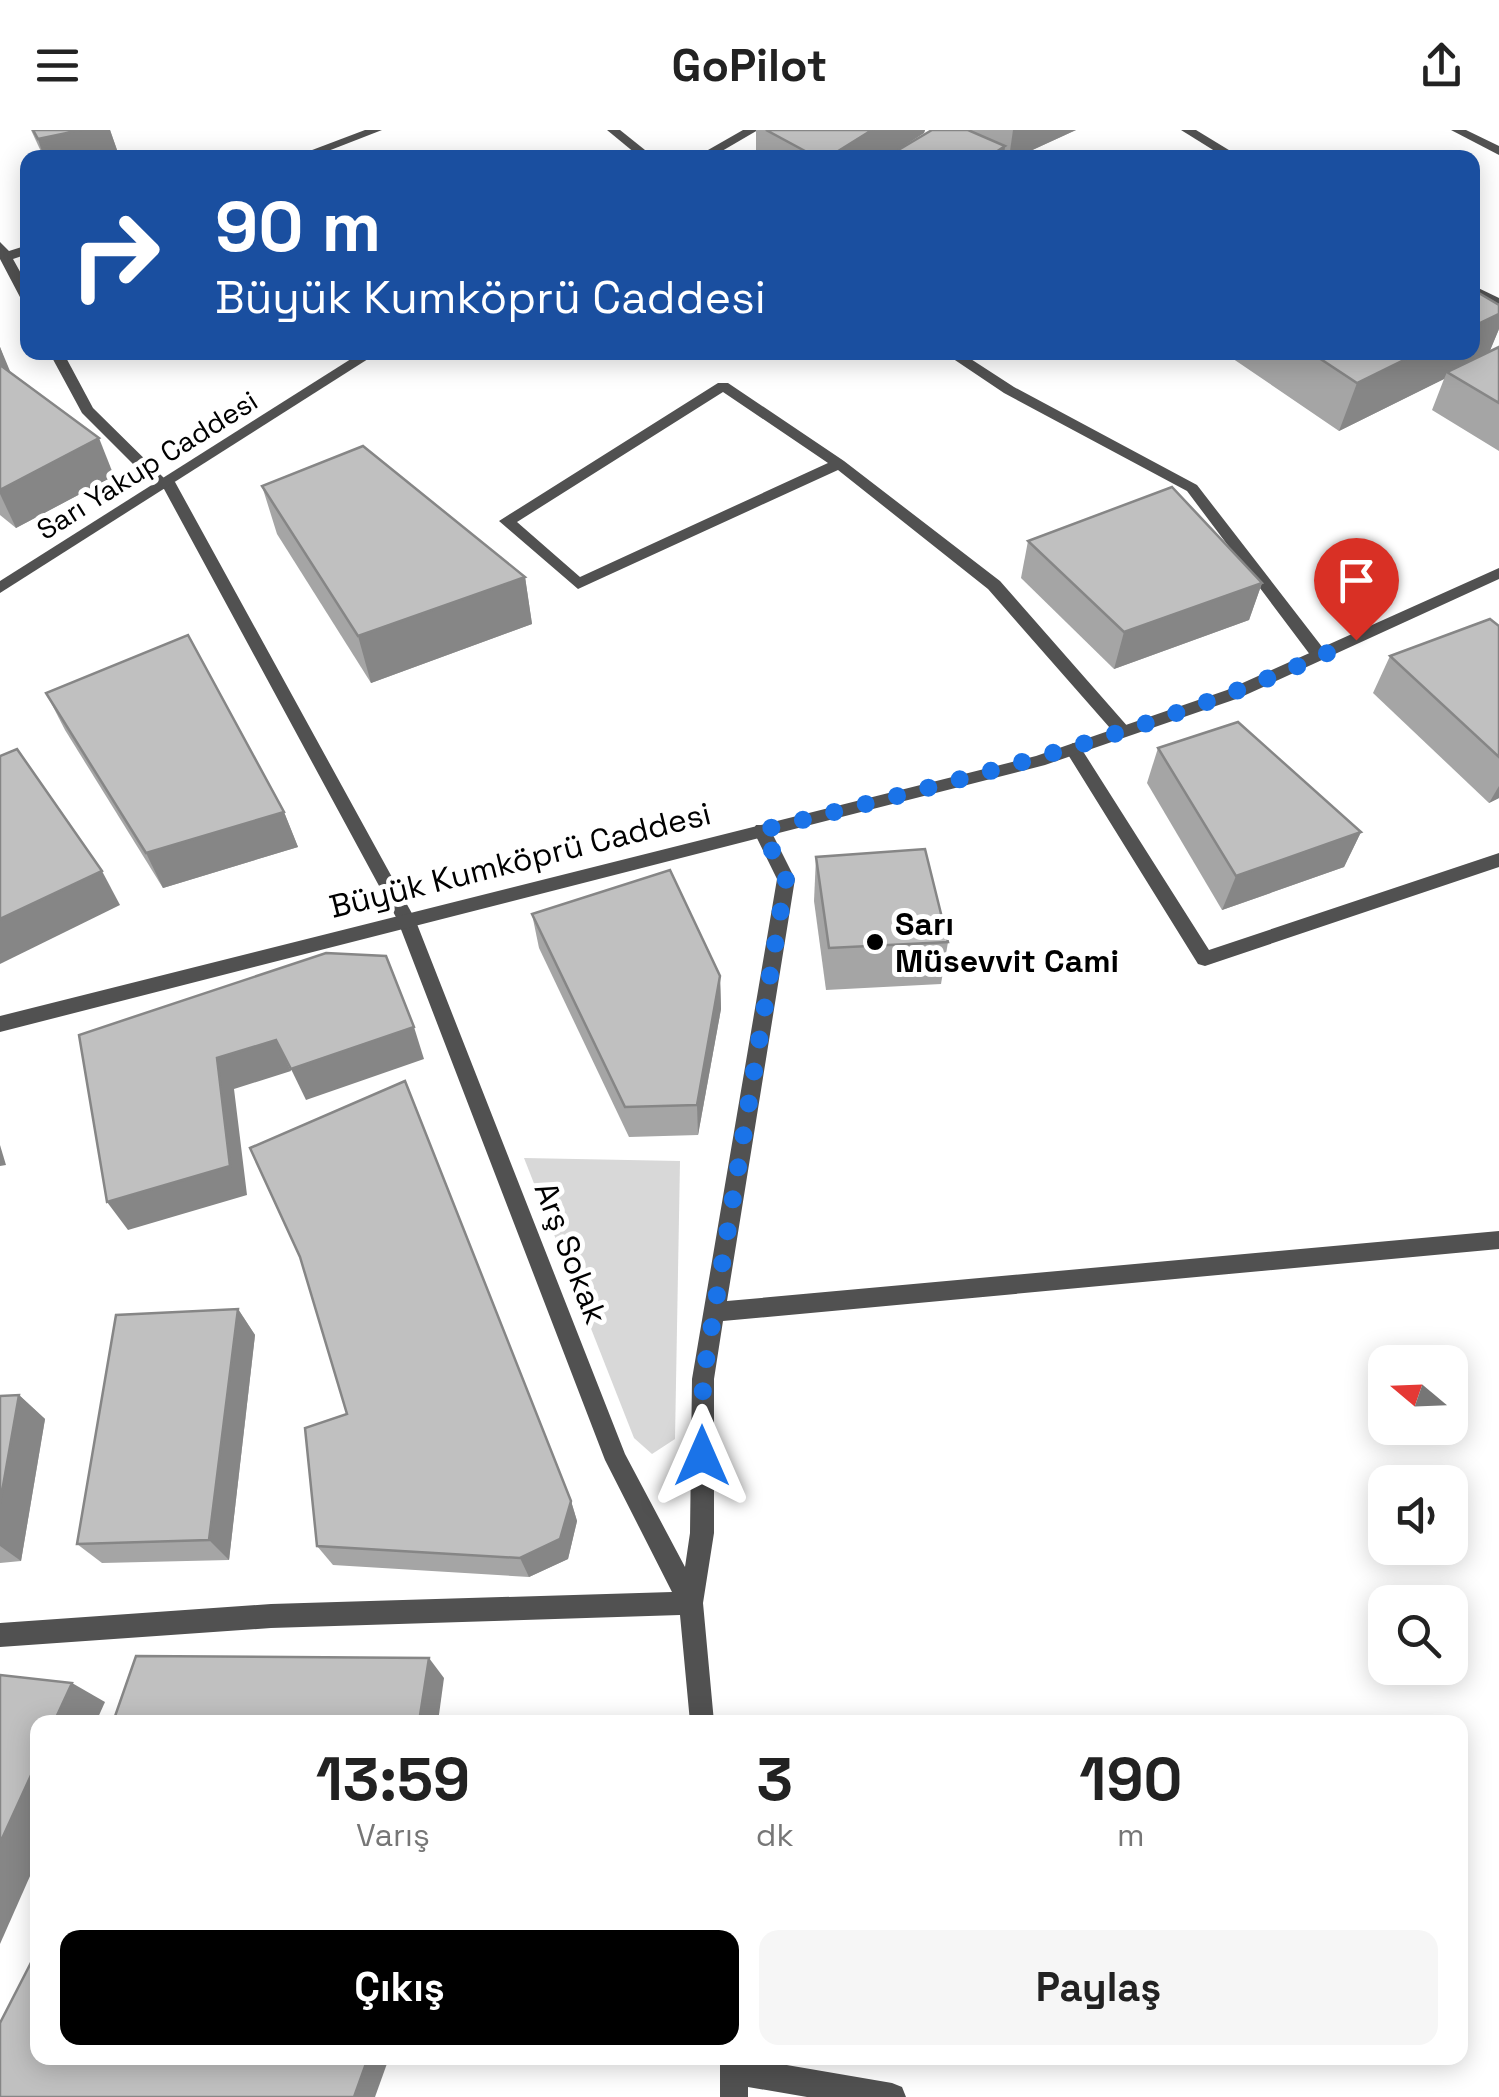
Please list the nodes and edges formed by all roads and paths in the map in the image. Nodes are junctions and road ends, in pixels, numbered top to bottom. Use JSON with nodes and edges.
{"nodes":[{"id":1,"x":376,"y":130,"type":"edge"},
{"id":2,"x":614,"y":130,"type":"edge"},
{"id":3,"x":752,"y":130,"type":"edge"},
{"id":4,"x":1187,"y":130,"type":"edge"},
{"id":5,"x":1457,"y":130,"type":"edge"},
{"id":6,"x":320,"y":150,"type":"edge"},
{"id":7,"x":639,"y":150,"type":"edge"},
{"id":8,"x":715,"y":150,"type":"edge"},
{"id":9,"x":1222,"y":150,"type":"edge"},
{"id":10,"x":1499,"y":151,"type":"edge"},
{"id":11,"x":2,"y":251,"type":"edge"},
{"id":12,"x":20,"y":284,"type":"edge"},
{"id":13,"x":60,"y":360,"type":"edge"},
{"id":14,"x":359,"y":360,"type":"edge"},
{"id":15,"x":962,"y":360,"type":"edge"},
{"id":16,"x":839,"y":464,"type":"junction"},
{"id":17,"x":165,"y":484,"type":"junction"},
{"id":18,"x":1499,"y":573,"type":"edge"},
{"id":19,"x":0,"y":588,"type":"edge"},
{"id":20,"x":1320,"y":656,"type":"junction"},
{"id":21,"x":1123,"y":732,"type":"junction"},
{"id":22,"x":1074,"y":749,"type":"junction"},
{"id":23,"x":762,"y":830,"type":"junction"},
{"id":24,"x":1499,"y":860,"type":"edge"},
{"id":25,"x":406,"y":919,"type":"junction"},
{"id":26,"x":0,"y":1024,"type":"edge"},
{"id":27,"x":1499,"y":1240,"type":"edge"},
{"id":28,"x":713,"y":1312,"type":"junction"},
{"id":29,"x":690,"y":1603,"type":"junction"},
{"id":30,"x":0,"y":1635,"type":"edge"},
{"id":31,"x":701,"y":1715,"type":"edge"},
{"id":32,"x":734,"y":2075,"type":"edge"},
{"id":33,"x":892,"y":2097,"type":"edge"}],
"edges":[{"from":1,"to":6,"type":"street"},
{"from":2,"to":7,"type":"street"},
{"from":3,"to":8,"type":"street"},
{"from":4,"to":9,"type":"street"},
{"from":5,"to":10,"type":"street"},
{"from":11,"to":12,"type":"street"},
{"from":13,"to":17,"type":"street","name":"Arş Sokak"},
{"from":14,"to":17,"type":"street","name":"Sarı Yakup Caddesi"},
{"from":15,"to":20,"type":"street"},
{"from":16,"to":16,"type":"street"},
{"from":16,"to":21,"type":"street"},
{"from":17,"to":19,"type":"street","name":"Sarı Yakup Caddesi"},
{"from":17,"to":25,"type":"street","name":"Arş Sokak"},
{"from":18,"to":20,"type":"street","name":"Büyük Kumköprü Caddesi"},
{"from":20,"to":21,"type":"street","name":"Büyük Kumköprü Caddesi"},
{"from":21,"to":22,"type":"street","name":"Büyük Kumköprü Caddesi"},
{"from":22,"to":23,"type":"street","name":"Büyük Kumköprü Caddesi"},
{"from":22,"to":24,"type":"street"},
{"from":23,"to":25,"type":"street","name":"Büyük Kumköprü Caddesi"},
{"from":23,"to":28,"type":"street"},
{"from":25,"to":26,"type":"street","name":"Büyük Kumköprü Caddesi"},
{"from":25,"to":29,"type":"street","name":"Arş Sokak"},
{"from":27,"to":28,"type":"street"},
{"from":28,"to":29,"type":"street"},
{"from":29,"to":30,"type":"street"},
{"from":29,"to":31,"type":"street"},
{"from":32,"to":33,"type":"street"}]}
